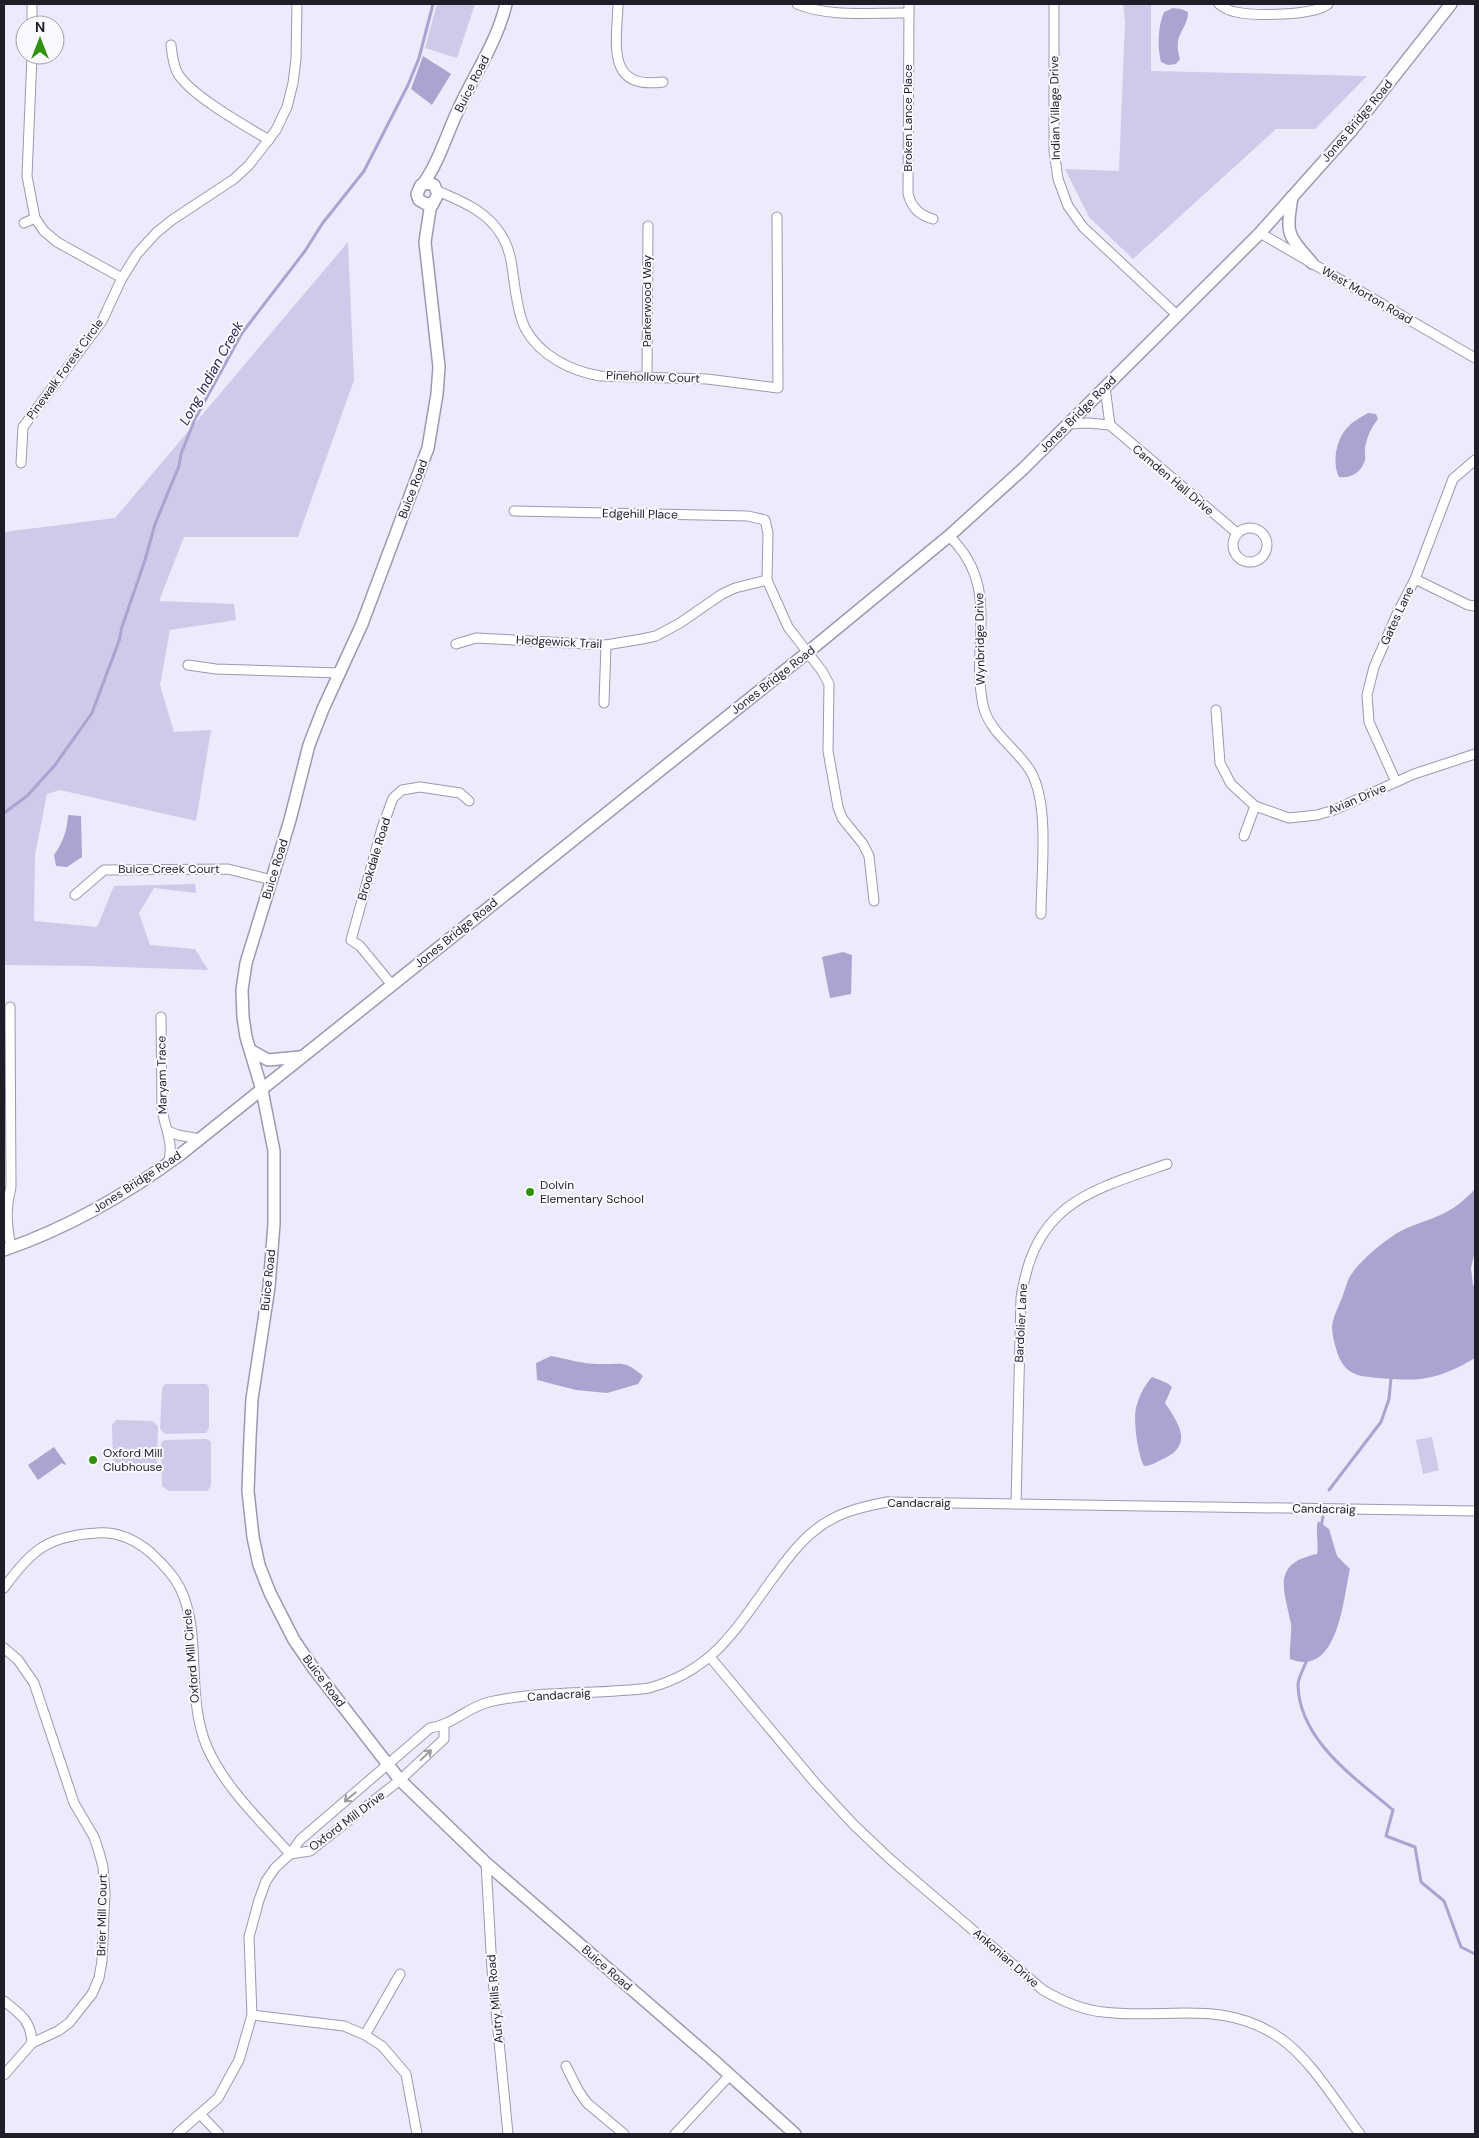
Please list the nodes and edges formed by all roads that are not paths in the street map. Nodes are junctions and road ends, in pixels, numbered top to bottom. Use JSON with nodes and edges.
{"nodes":[{"id":1,"x":297,"y":4,"type":"edge"},
{"id":2,"x":506,"y":4,"type":"edge"},
{"id":3,"x":618,"y":4,"type":"edge"},
{"id":4,"x":797,"y":4,"type":"edge"},
{"id":5,"x":1054,"y":4,"type":"edge"},
{"id":6,"x":1219,"y":4,"type":"edge"},
{"id":7,"x":1328,"y":4,"type":"edge"},
{"id":8,"x":1451,"y":4,"type":"edge"},
{"id":9,"x":909,"y":8,"type":"edge"},
{"id":10,"x":171,"y":46,"type":"dead end"},
{"id":11,"x":32,"y":65,"type":"edge"},
{"id":12,"x":662,"y":82,"type":"dead end"},
{"id":13,"x":269,"y":140,"type":"junction"},
{"id":14,"x":435,"y":164,"type":"junction"},
{"id":15,"x":423,"y":184,"type":"junction"},
{"id":16,"x":436,"y":195,"type":"junction"},
{"id":17,"x":1292,"y":196,"type":"junction"},
{"id":18,"x":418,"y":199,"type":"junction"},
{"id":19,"x":777,"y":217,"type":"dead end"},
{"id":20,"x":34,"y":218,"type":"junction"},
{"id":21,"x":933,"y":219,"type":"dead end"},
{"id":22,"x":24,"y":223,"type":"dead end"},
{"id":23,"x":648,"y":226,"type":"dead end"},
{"id":24,"x":1260,"y":232,"type":"junction"},
{"id":25,"x":425,"y":242,"type":"junction"},
{"id":26,"x":1312,"y":263,"type":"junction"},
{"id":27,"x":122,"y":278,"type":"junction"},
{"id":28,"x":1177,"y":315,"type":"junction"},
{"id":29,"x":1475,"y":358,"type":"edge"},
{"id":30,"x":647,"y":376,"type":"junction"},
{"id":31,"x":1105,"y":387,"type":"junction"},
{"id":32,"x":1068,"y":424,"type":"junction"},
{"id":33,"x":1110,"y":426,"type":"junction"},
{"id":34,"x":1475,"y":460,"type":"edge"},
{"id":35,"x":21,"y":463,"type":"dead end"},
{"id":36,"x":514,"y":511,"type":"dead end"},
{"id":37,"x":1237,"y":533,"type":"dead end"},
{"id":38,"x":949,"y":536,"type":"junction"},
{"id":39,"x":1414,"y":579,"type":"junction"},
{"id":40,"x":768,"y":580,"type":"junction"},
{"id":41,"x":1475,"y":606,"type":"edge"},
{"id":42,"x":456,"y":644,"type":"dead end"},
{"id":43,"x":606,"y":645,"type":"junction"},
{"id":44,"x":808,"y":652,"type":"junction"},
{"id":45,"x":188,"y":665,"type":"dead end"},
{"id":46,"x":340,"y":673,"type":"junction"},
{"id":47,"x":604,"y":703,"type":"dead end"},
{"id":48,"x":1216,"y":710,"type":"dead end"},
{"id":49,"x":1475,"y":754,"type":"edge"},
{"id":50,"x":1396,"y":782,"type":"junction"},
{"id":51,"x":469,"y":801,"type":"dead end"},
{"id":52,"x":1255,"y":806,"type":"junction"},
{"id":53,"x":1244,"y":836,"type":"dead end"},
{"id":54,"x":272,"y":880,"type":"junction"},
{"id":55,"x":75,"y":895,"type":"dead end"},
{"id":56,"x":874,"y":902,"type":"dead end"},
{"id":57,"x":1040,"y":914,"type":"dead end"},
{"id":58,"x":392,"y":985,"type":"junction"},
{"id":59,"x":10,"y":1007,"type":"dead end"},
{"id":60,"x":161,"y":1017,"type":"dead end"},
{"id":61,"x":252,"y":1051,"type":"junction"},
{"id":62,"x":302,"y":1057,"type":"junction"},
{"id":63,"x":262,"y":1090,"type":"junction"},
{"id":64,"x":168,"y":1131,"type":"junction"},
{"id":65,"x":200,"y":1140,"type":"junction"},
{"id":66,"x":168,"y":1164,"type":"junction"},
{"id":67,"x":1167,"y":1164,"type":"dead end"},
{"id":68,"x":7,"y":1249,"type":"edge"},
{"id":69,"x":1016,"y":1504,"type":"junction"},
{"id":70,"x":1475,"y":1511,"type":"edge"},
{"id":71,"x":4,"y":1588,"type":"edge"},
{"id":72,"x":4,"y":1648,"type":"edge"},
{"id":73,"x":710,"y":1657,"type":"junction"},
{"id":74,"x":444,"y":1726,"type":"junction"},
{"id":75,"x":388,"y":1765,"type":"junction"},
{"id":76,"x":400,"y":1780,"type":"junction"},
{"id":77,"x":290,"y":1854,"type":"junction"},
{"id":78,"x":486,"y":1863,"type":"junction"},
{"id":79,"x":400,"y":1974,"type":"dead end"},
{"id":80,"x":4,"y":2002,"type":"edge"},
{"id":81,"x":252,"y":2015,"type":"junction"},
{"id":82,"x":366,"y":2036,"type":"junction"},
{"id":83,"x":32,"y":2043,"type":"junction"},
{"id":84,"x":566,"y":2066,"type":"dead end"},
{"id":85,"x":4,"y":2075,"type":"edge"},
{"id":86,"x":730,"y":2075,"type":"junction"},
{"id":87,"x":200,"y":2114,"type":"junction"},
{"id":88,"x":177,"y":2134,"type":"edge"},
{"id":89,"x":220,"y":2134,"type":"edge"},
{"id":90,"x":417,"y":2134,"type":"edge"},
{"id":91,"x":508,"y":2134,"type":"edge"},
{"id":92,"x":624,"y":2134,"type":"edge"},
{"id":93,"x":675,"y":2134,"type":"edge"},
{"id":94,"x":795,"y":2134,"type":"edge"},
{"id":95,"x":1360,"y":2134,"type":"edge"}],
"edges":[{"from":1,"to":13,"type":"street","name":"Pinewalk Forest Circle"},
{"from":2,"to":14,"type":"street","name":"Buice Road"},
{"from":3,"to":12,"type":"street"},
{"from":4,"to":9,"type":"street"},
{"from":5,"to":28,"type":"street","name":"Indian Village Drive"},
{"from":6,"to":7,"type":"street"},
{"from":8,"to":17,"type":"street","name":"Jones Bridge Road"},
{"from":9,"to":21,"type":"street","name":"Broken Lance Place"},
{"from":10,"to":13,"type":"street"},
{"from":11,"to":20,"type":"street"},
{"from":13,"to":27,"type":"street","name":"Pinewalk Forest Circle"},
{"from":14,"to":15,"type":"street","name":"Buice Road"},
{"from":14,"to":16,"type":"street","name":"Buice Road"},
{"from":15,"to":16,"type":"street"},
{"from":15,"to":18,"type":"street","name":"Buice Road"},
{"from":16,"to":18,"type":"street"},
{"from":16,"to":25,"type":"street","name":"Buice Road"},
{"from":16,"to":30,"type":"street","name":"Pinehollow Court"},
{"from":17,"to":24,"type":"street","name":"Jones Bridge Road"},
{"from":17,"to":26,"type":"street"},
{"from":18,"to":25,"type":"street","name":"Buice Road"},
{"from":19,"to":30,"type":"street","name":"Pinehollow Court"},
{"from":20,"to":22,"type":"street"},
{"from":20,"to":27,"type":"street"},
{"from":23,"to":30,"type":"street","name":"Parkerwood Way"},
{"from":24,"to":26,"type":"street","name":"West Morton Road"},
{"from":24,"to":28,"type":"street","name":"Jones Bridge Road"},
{"from":25,"to":46,"type":"street","name":"Buice Road"},
{"from":26,"to":29,"type":"street","name":"West Morton Road"},
{"from":27,"to":35,"type":"street","name":"Pinewalk Forest Circle"},
{"from":28,"to":31,"type":"street","name":"Jones Bridge Road"},
{"from":31,"to":32,"type":"street","name":"Jones Bridge Road"},
{"from":31,"to":33,"type":"street"},
{"from":32,"to":33,"type":"street"},
{"from":32,"to":38,"type":"street","name":"Jones Bridge Road"},
{"from":33,"to":37,"type":"street","name":"Camden Hall Drive"},
{"from":34,"to":39,"type":"street","name":"Gates Lane"},
{"from":36,"to":40,"type":"street","name":"Edgehill Place"},
{"from":38,"to":44,"type":"street","name":"Jones Bridge Road"},
{"from":38,"to":57,"type":"street","name":"Wynbridge Drive"},
{"from":39,"to":41,"type":"street"},
{"from":39,"to":50,"type":"street","name":"Gates Lane"},
{"from":40,"to":43,"type":"street","name":"Hedgewick Trail"},
{"from":40,"to":44,"type":"street"},
{"from":42,"to":43,"type":"street","name":"Hedgewick Trail"},
{"from":43,"to":47,"type":"street"},
{"from":44,"to":56,"type":"street"},
{"from":44,"to":58,"type":"street","name":"Jones Bridge Road"},
{"from":45,"to":46,"type":"street"},
{"from":46,"to":54,"type":"street","name":"Buice Road"},
{"from":48,"to":52,"type":"street","name":"Avian Drive"},
{"from":49,"to":50,"type":"street","name":"Avian Drive"},
{"from":50,"to":52,"type":"street","name":"Avian Drive"},
{"from":51,"to":58,"type":"street","name":"Brookdale Road"},
{"from":52,"to":53,"type":"street"},
{"from":54,"to":55,"type":"street","name":"Buice Creek Court"},
{"from":54,"to":61,"type":"street","name":"Buice Road"},
{"from":58,"to":62,"type":"street","name":"Jones Bridge Road"},
{"from":59,"to":68,"type":"street"},
{"from":60,"to":64,"type":"street","name":"Maryam Trace"},
{"from":61,"to":62,"type":"street"},
{"from":61,"to":63,"type":"street","name":"Buice Road"},
{"from":62,"to":63,"type":"street","name":"Jones Bridge Road"},
{"from":63,"to":65,"type":"street","name":"Jones Bridge Road"},
{"from":63,"to":75,"type":"street","name":"Buice Road"},
{"from":64,"to":65,"type":"street","name":"Maryam Trace"},
{"from":64,"to":66,"type":"street","name":"Maryam Trace"},
{"from":65,"to":66,"type":"street","name":"Jones Bridge Road"},
{"from":66,"to":68,"type":"street","name":"Jones Bridge Road"},
{"from":67,"to":69,"type":"street","name":"Bardolier Lane"},
{"from":69,"to":70,"type":"street","name":"Candacraig"},
{"from":69,"to":73,"type":"street","name":"Candacraig"},
{"from":71,"to":77,"type":"street","name":"Oxford Mill Circle"},
{"from":72,"to":83,"type":"street","name":"Brier Mill Court"},
{"from":73,"to":74,"type":"street","name":"Candacraig"},
{"from":73,"to":95,"type":"street","name":"Ankonian Drive"},
{"from":74,"to":75,"type":"street","name":"Candacraig"},
{"from":76,"to":74,"type":"street","one_way":true},
{"from":75,"to":76,"type":"street","name":"Buice Road"},
{"from":75,"to":77,"type":"street","name":"Oxford Mill Drive","one_way":true},
{"from":76,"to":77,"type":"street","name":"Oxford Mill Drive"},
{"from":76,"to":78,"type":"street","name":"Buice Road"},
{"from":77,"to":81,"type":"street","name":"Oxford Mill Drive"},
{"from":78,"to":86,"type":"street","name":"Buice Road"},
{"from":78,"to":91,"type":"street","name":"Autry Mills Road"},
{"from":79,"to":82,"type":"street"},
{"from":80,"to":83,"type":"street"},
{"from":81,"to":82,"type":"street"},
{"from":81,"to":87,"type":"street","name":"Oxford Mill Drive"},
{"from":82,"to":90,"type":"street"},
{"from":83,"to":85,"type":"street","name":"Brier Mill Court"},
{"from":84,"to":92,"type":"street"},
{"from":86,"to":93,"type":"street"},
{"from":86,"to":94,"type":"street","name":"Buice Road"},
{"from":87,"to":88,"type":"street","name":"Oxford Mill Drive"},
{"from":87,"to":89,"type":"street"}]}
